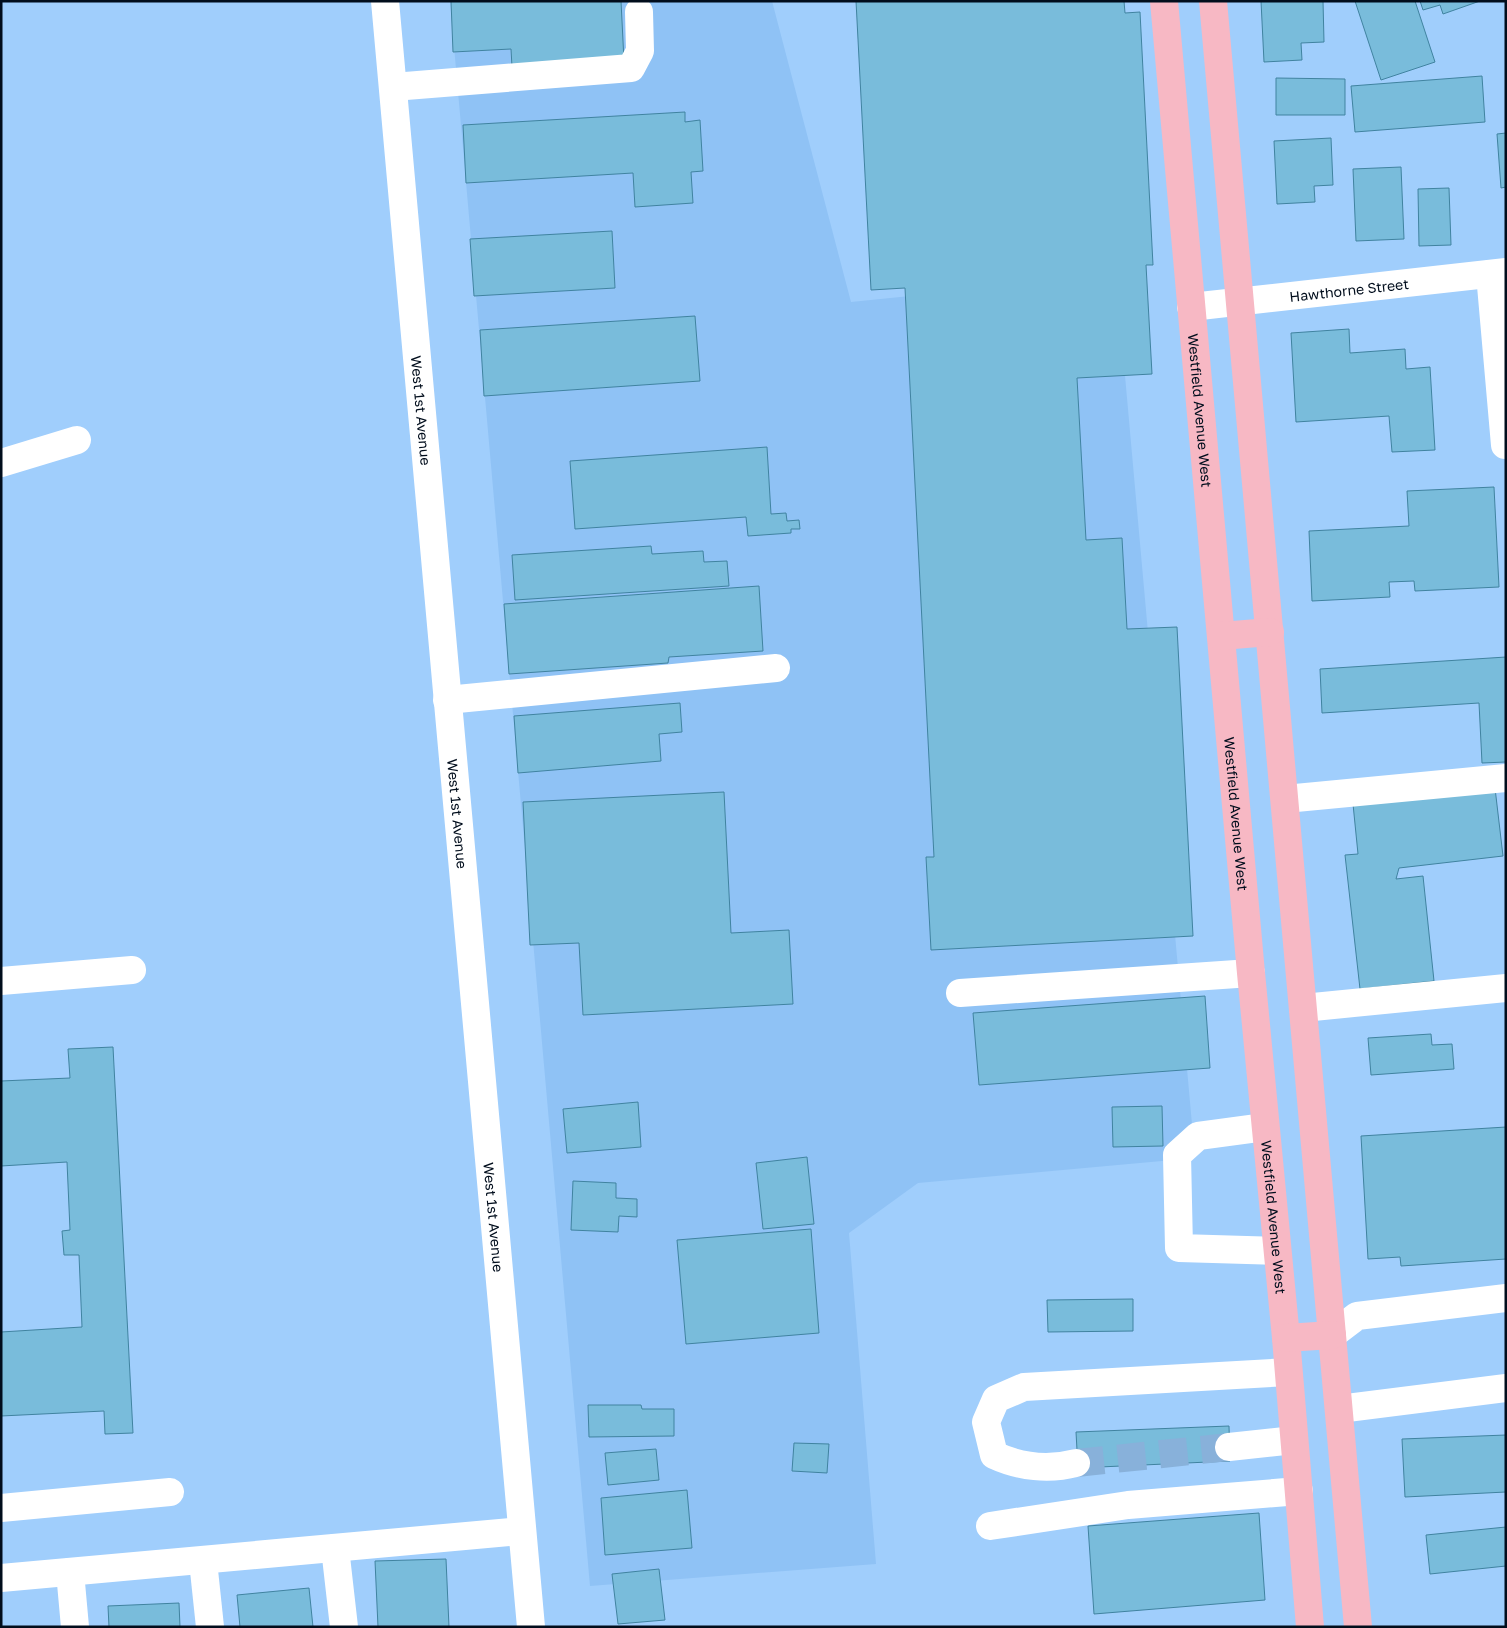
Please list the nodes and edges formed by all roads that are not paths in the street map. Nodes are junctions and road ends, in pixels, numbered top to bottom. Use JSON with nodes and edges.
{"nodes":[{"id":1,"x":385,"y":1,"type":"edge"},
{"id":2,"x":1164,"y":1,"type":"edge"},
{"id":3,"x":1213,"y":1,"type":"edge"},
{"id":4,"x":639,"y":12,"type":"dead end"},
{"id":5,"x":393,"y":87,"type":"junction"},
{"id":6,"x":1498,"y":273,"type":"edge"},
{"id":7,"x":1240,"y":302,"type":"junction"},
{"id":8,"x":1191,"y":307,"type":"junction"},
{"id":9,"x":77,"y":440,"type":"dead end"},
{"id":10,"x":1505,"y":445,"type":"edge"},
{"id":11,"x":1,"y":463,"type":"edge"},
{"id":12,"x":1270,"y":632,"type":"junction"},
{"id":13,"x":1221,"y":636,"type":"junction"},
{"id":14,"x":776,"y":668,"type":"dead end"},
{"id":15,"x":447,"y":700,"type":"junction"},
{"id":16,"x":1506,"y":778,"type":"edge"},
{"id":17,"x":1285,"y":799,"type":"junction"},
{"id":18,"x":132,"y":970,"type":"dead end"},
{"id":19,"x":1251,"y":973,"type":"junction"},
{"id":20,"x":1,"y":981,"type":"edge"},
{"id":21,"x":1506,"y":988,"type":"edge"},
{"id":22,"x":960,"y":993,"type":"dead end"},
{"id":23,"x":1303,"y":1008,"type":"junction"},
{"id":24,"x":1265,"y":1127,"type":"junction"},
{"id":25,"x":1277,"y":1251,"type":"junction"},
{"id":26,"x":1506,"y":1298,"type":"edge"},
{"id":27,"x":1332,"y":1334,"type":"junction"},
{"id":28,"x":1286,"y":1338,"type":"junction"},
{"id":29,"x":1288,"y":1372,"type":"junction"},
{"id":30,"x":1506,"y":1388,"type":"edge"},
{"id":31,"x":1339,"y":1408,"type":"junction"},
{"id":32,"x":1294,"y":1440,"type":"junction"},
{"id":33,"x":1229,"y":1447,"type":"tunnel mouth"},
{"id":34,"x":1076,"y":1463,"type":"tunnel mouth"},
{"id":35,"x":1299,"y":1491,"type":"junction"},
{"id":36,"x":170,"y":1492,"type":"dead end"},
{"id":37,"x":1,"y":1508,"type":"edge"},
{"id":38,"x":990,"y":1526,"type":"dead end"},
{"id":39,"x":522,"y":1531,"type":"junction"},
{"id":40,"x":335,"y":1548,"type":"junction"},
{"id":41,"x":203,"y":1561,"type":"junction"},
{"id":42,"x":70,"y":1572,"type":"junction"},
{"id":43,"x":1,"y":1578,"type":"edge"},
{"id":44,"x":75,"y":1627,"type":"edge"},
{"id":45,"x":210,"y":1627,"type":"edge"},
{"id":46,"x":344,"y":1627,"type":"edge"},
{"id":47,"x":531,"y":1627,"type":"edge"},
{"id":48,"x":1310,"y":1627,"type":"edge"},
{"id":49,"x":1358,"y":1627,"type":"edge"}],
"edges":[{"from":1,"to":5,"type":"street","name":"West 1st Avenue"},
{"from":2,"to":8,"type":"main road","name":"Westfield Avenue West"},
{"from":3,"to":7,"type":"main road"},
{"from":4,"to":5,"type":"street"},
{"from":5,"to":15,"type":"street","name":"West 1st Avenue"},
{"from":6,"to":7,"type":"street","name":"Hawthorne Street"},
{"from":6,"to":10,"type":"street"},
{"from":7,"to":8,"type":"street","name":"Hawthorne Street"},
{"from":7,"to":12,"type":"main road"},
{"from":8,"to":13,"type":"main road","name":"Westfield Avenue West"},
{"from":9,"to":11,"type":"street"},
{"from":12,"to":13,"type":"main road"},
{"from":12,"to":17,"type":"main road"},
{"from":13,"to":19,"type":"main road","name":"Westfield Avenue West"},
{"from":14,"to":15,"type":"street"},
{"from":15,"to":39,"type":"street","name":"West 1st Avenue"},
{"from":16,"to":17,"type":"street"},
{"from":17,"to":23,"type":"main road"},
{"from":18,"to":20,"type":"street"},
{"from":19,"to":22,"type":"street"},
{"from":19,"to":24,"type":"main road","name":"Westfield Avenue West"},
{"from":21,"to":23,"type":"street"},
{"from":23,"to":27,"type":"main road"},
{"from":24,"to":25,"type":"main road","name":"Westfield Avenue West"},
{"from":24,"to":25,"type":"street"},
{"from":25,"to":28,"type":"main road","name":"Westfield Avenue West"},
{"from":26,"to":27,"type":"street"},
{"from":27,"to":28,"type":"main road"},
{"from":27,"to":31,"type":"main road"},
{"from":28,"to":29,"type":"main road","name":"Westfield Avenue West"},
{"from":29,"to":32,"type":"main road","name":"Westfield Avenue West"},
{"from":29,"to":34,"type":"street"},
{"from":30,"to":31,"type":"street"},
{"from":31,"to":49,"type":"main road"},
{"from":32,"to":33,"type":"street"},
{"from":32,"to":35,"type":"main road","name":"Westfield Avenue West"},
{"from":35,"to":38,"type":"street"},
{"from":35,"to":48,"type":"main road","name":"Westfield Avenue West"},
{"from":36,"to":37,"type":"street"},
{"from":39,"to":40,"type":"street"},
{"from":39,"to":47,"type":"street","name":"West 1st Avenue"},
{"from":40,"to":41,"type":"street"},
{"from":40,"to":46,"type":"street"},
{"from":41,"to":42,"type":"street"},
{"from":41,"to":45,"type":"street"},
{"from":42,"to":43,"type":"street"},
{"from":42,"to":44,"type":"street"}]}
